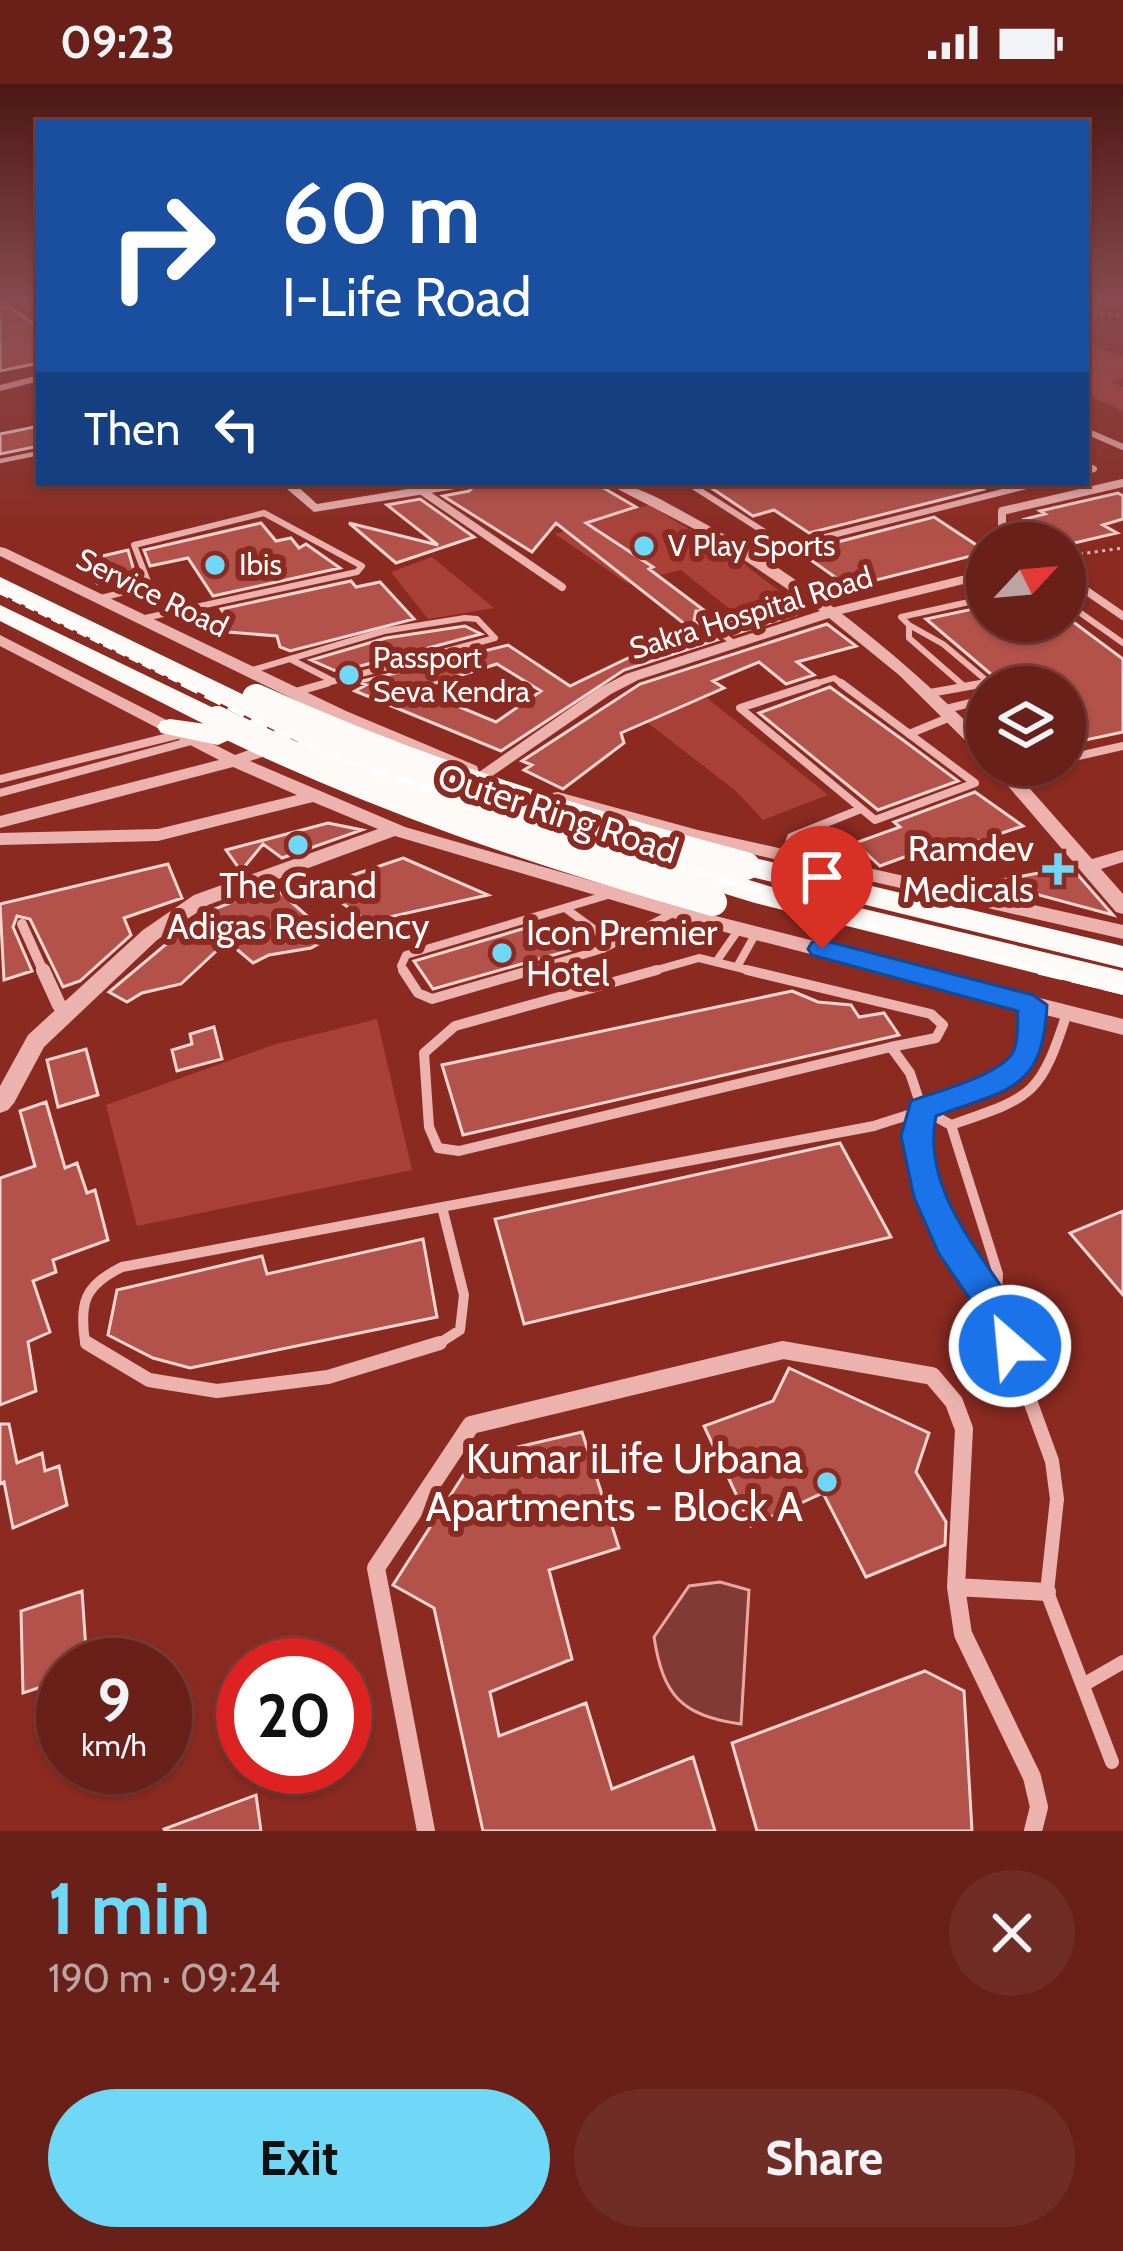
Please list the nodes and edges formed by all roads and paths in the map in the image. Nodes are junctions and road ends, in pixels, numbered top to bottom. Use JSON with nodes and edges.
{"nodes":[{"id":1,"x":29,"y":379,"type":"edge"},
{"id":2,"x":0,"y":386,"type":"edge"},
{"id":3,"x":1089,"y":432,"type":"edge"},
{"id":4,"x":1123,"y":447,"type":"edge"},
{"id":5,"x":36,"y":454,"type":"edge"},
{"id":6,"x":0,"y":461,"type":"edge"},
{"id":7,"x":1123,"y":483,"type":"edge"},
{"id":8,"x":289,"y":486,"type":"edge"},
{"id":9,"x":451,"y":486,"type":"edge"},
{"id":10,"x":622,"y":486,"type":"edge"},
{"id":11,"x":693,"y":486,"type":"edge"},
{"id":12,"x":1026,"y":486,"type":"edge"},
{"id":13,"x":422,"y":491,"type":"junction"},
{"id":14,"x":1002,"y":522,"type":"edge"},
{"id":15,"x":788,"y":547,"type":"junction"},
{"id":16,"x":1123,"y":548,"type":"edge"},
{"id":17,"x":0,"y":551,"type":"edge"},
{"id":18,"x":1086,"y":553,"type":"edge"},
{"id":19,"x":750,"y":556,"type":"junction"},
{"id":20,"x":0,"y":570,"type":"edge"},
{"id":21,"x":966,"y":579,"type":"edge"},
{"id":22,"x":0,"y":584,"type":"edge"},
{"id":23,"x":148,"y":586,"type":"junction"},
{"id":24,"x":562,"y":587,"type":"dead end"},
{"id":25,"x":1086,"y":590,"type":"edge"},
{"id":26,"x":101,"y":598,"type":"junction"},
{"id":27,"x":966,"y":602,"type":"edge"},
{"id":28,"x":174,"y":611,"type":"junction"},
{"id":29,"x":0,"y":612,"type":"edge"},
{"id":30,"x":828,"y":613,"type":"junction"},
{"id":31,"x":1123,"y":616,"type":"edge"},
{"id":32,"x":700,"y":617,"type":"dead end"},
{"id":33,"x":1086,"y":617,"type":"edge"},
{"id":34,"x":145,"y":619,"type":"junction"},
{"id":35,"x":909,"y":626,"type":"junction"},
{"id":36,"x":0,"y":640,"type":"edge"},
{"id":37,"x":731,"y":641,"type":"junction"},
{"id":38,"x":1123,"y":644,"type":"edge"},
{"id":39,"x":290,"y":658,"type":"junction"},
{"id":40,"x":969,"y":666,"type":"edge"},
{"id":41,"x":331,"y":680,"type":"junction"},
{"id":42,"x":964,"y":686,"type":"joint"},
{"id":43,"x":269,"y":693,"type":"junction"},
{"id":44,"x":930,"y":693,"type":"junction"},
{"id":45,"x":966,"y":707,"type":"edge"},
{"id":46,"x":949,"y":712,"type":"junction"},
{"id":47,"x":340,"y":715,"type":"junction"},
{"id":48,"x":191,"y":730,"type":"junction"},
{"id":49,"x":966,"y":730,"type":"edge"},
{"id":50,"x":909,"y":734,"type":"junction"},
{"id":51,"x":306,"y":736,"type":"junction"},
{"id":52,"x":1123,"y":746,"type":"edge"},
{"id":53,"x":1086,"y":756,"type":"edge"},
{"id":54,"x":234,"y":761,"type":"junction"},
{"id":55,"x":486,"y":776,"type":"junction"},
{"id":56,"x":0,"y":779,"type":"edge"},
{"id":57,"x":1019,"y":786,"type":"edge"},
{"id":58,"x":0,"y":793,"type":"edge"},
{"id":59,"x":309,"y":796,"type":"junction"},
{"id":60,"x":449,"y":800,"type":"junction"},
{"id":61,"x":861,"y":809,"type":"junction"},
{"id":62,"x":0,"y":822,"type":"edge"},
{"id":63,"x":674,"y":829,"type":"junction"},
{"id":64,"x":394,"y":830,"type":"junction"},
{"id":65,"x":0,"y":839,"type":"edge"},
{"id":66,"x":785,"y":856,"type":"junction"},
{"id":67,"x":1123,"y":856,"type":"edge"},
{"id":68,"x":654,"y":865,"type":"junction"},
{"id":69,"x":1090,"y":866,"type":"junction"},
{"id":70,"x":612,"y":894,"type":"junction"},
{"id":71,"x":635,"y":901,"type":"junction"},
{"id":72,"x":1123,"y":907,"type":"edge"},
{"id":73,"x":565,"y":908,"type":"junction"},
{"id":74,"x":675,"y":912,"type":"junction"},
{"id":75,"x":22,"y":924,"type":"dead end"},
{"id":76,"x":748,"y":931,"type":"junction"},
{"id":77,"x":1123,"y":932,"type":"edge"},
{"id":78,"x":614,"y":943,"type":"junction"},
{"id":79,"x":1123,"y":957,"type":"edge"},
{"id":80,"x":716,"y":962,"type":"junction"},
{"id":81,"x":737,"y":967,"type":"junction"},
{"id":82,"x":1123,"y":982,"type":"edge"},
{"id":83,"x":1123,"y":1003,"type":"edge"},
{"id":84,"x":1033,"y":1005,"type":"junction"},
{"id":85,"x":68,"y":1011,"type":"junction"},
{"id":86,"x":1067,"y":1013,"type":"junction"},
{"id":87,"x":1123,"y":1027,"type":"edge"},
{"id":88,"x":891,"y":1048,"type":"junction"},
{"id":89,"x":0,"y":1104,"type":"edge"},
{"id":90,"x":922,"y":1109,"type":"junction"},
{"id":91,"x":951,"y":1125,"type":"junction"},
{"id":92,"x":442,"y":1207,"type":"junction"},
{"id":93,"x":996,"y":1308,"type":"junction"},
{"id":94,"x":956,"y":1587,"type":"junction"},
{"id":95,"x":1047,"y":1592,"type":"junction"},
{"id":96,"x":1123,"y":1662,"type":"edge"},
{"id":97,"x":1083,"y":1685,"type":"junction"},
{"id":98,"x":1112,"y":1762,"type":"dead end"},
{"id":99,"x":426,"y":1831,"type":"edge"},
{"id":100,"x":1033,"y":1831,"type":"edge"}],
"edges":[{"from":1,"to":2,"type":"street"},
{"from":3,"to":4,"type":"street"},
{"from":5,"to":6,"type":"lane"},
{"from":7,"to":14,"type":"street"},
{"from":8,"to":13,"type":"street"},
{"from":9,"to":13,"type":"street"},
{"from":10,"to":19,"type":"street"},
{"from":11,"to":15,"type":"lane"},
{"from":12,"to":15,"type":"lane"},
{"from":13,"to":24,"type":"street"},
{"from":15,"to":19,"type":"lane"},
{"from":16,"to":18,"type":"path"},
{"from":17,"to":26,"type":"street","name":"Service Road"},
{"from":19,"to":30,"type":"street"},
{"from":20,"to":43,"type":"highway","name":"Outer Ring Road"},
{"from":21,"to":30,"type":"street","name":"Sakra Hospital Road"},
{"from":22,"to":43,"type":"highway"},
{"from":23,"to":26,"type":"lane"},
{"from":23,"to":28,"type":"lane"},
{"from":23,"to":28,"type":"lane"},
{"from":25,"to":31,"type":"street"},
{"from":26,"to":34,"type":"street","name":"Service Road"},
{"from":27,"to":35,"type":"lane"},
{"from":28,"to":34,"type":"lane"},
{"from":29,"to":48,"type":"highway","name":"Outer Ring Road"},
{"from":30,"to":37,"type":"street","name":"Sakra Hospital Road"},
{"from":30,"to":44,"type":"street"},
{"from":32,"to":37,"type":"lane"},
{"from":33,"to":38,"type":"lane"},
{"from":34,"to":43,"type":"street","name":"Service Road"},
{"from":35,"to":40,"type":"lane"},
{"from":35,"to":42,"type":"lane"},
{"from":36,"to":48,"type":"street"},
{"from":37,"to":55,"type":"street","name":"Sakra Hospital Road"},
{"from":39,"to":41,"type":"lane"},
{"from":39,"to":41,"type":"lane"},
{"from":39,"to":43,"type":"lane"},
{"from":41,"to":43,"type":"lane"},
{"from":42,"to":44,"type":"lane"},
{"from":43,"to":47,"type":"street","name":"Service Road"},
{"from":43,"to":48,"type":"highway"},
{"from":43,"to":51,"type":"highway"},
{"from":43,"to":79,"type":"highway","name":"Outer Ring Road","bridge":true},
{"from":44,"to":46,"type":"street"},
{"from":45,"to":46,"type":"lane"},
{"from":46,"to":49,"type":"street"},
{"from":46,"to":50,"type":"lane"},
{"from":47,"to":51,"type":"street"},
{"from":47,"to":55,"type":"street","name":"Service Road"},
{"from":48,"to":54,"type":"street"},
{"from":48,"to":56,"type":"lane"},
{"from":48,"to":58,"type":"lane"},
{"from":48,"to":83,"type":"highway","name":"Outer Ring Road","bridge":true},
{"from":50,"to":61,"type":"lane"},
{"from":50,"to":61,"type":"lane"},
{"from":51,"to":54,"type":"street"},
{"from":51,"to":60,"type":"highway"},
{"from":52,"to":53,"type":"lane"},
{"from":54,"to":59,"type":"street"},
{"from":54,"to":62,"type":"street"},
{"from":55,"to":60,"type":"street","name":"Sakra Hospital Road"},
{"from":55,"to":63,"type":"street","name":"Service Road"},
{"from":57,"to":69,"type":"street"},
{"from":59,"to":64,"type":"street"},
{"from":59,"to":65,"type":"street"},
{"from":60,"to":64,"type":"street","name":"Sakra Hospital Road"},
{"from":60,"to":68,"type":"highway"},
{"from":61,"to":66,"type":"lane"},
{"from":63,"to":66,"type":"street","name":"Service Road"},
{"from":63,"to":68,"type":"street"},
{"from":64,"to":70,"type":"street"},
{"from":64,"to":85,"type":"street","name":"Sakra Hospital Road"},
{"from":66,"to":77,"type":"street","name":"Service Road"},
{"from":67,"to":69,"type":"street"},
{"from":68,"to":71,"type":"street"},
{"from":68,"to":82,"type":"highway"},
{"from":69,"to":72,"type":"street"},
{"from":70,"to":71,"type":"street"},
{"from":70,"to":73,"type":"lane"},
{"from":71,"to":74,"type":"street"},
{"from":73,"to":78,"type":"lane"},
{"from":73,"to":78,"type":"lane"},
{"from":74,"to":76,"type":"street"},
{"from":74,"to":78,"type":"lane"},
{"from":75,"to":85,"type":"street"},
{"from":76,"to":80,"type":"lane"},
{"from":76,"to":81,"type":"lane"},
{"from":76,"to":84,"type":"street"},
{"from":80,"to":81,"type":"lane"},
{"from":80,"to":88,"type":"lane"},
{"from":81,"to":88,"type":"lane"},
{"from":84,"to":86,"type":"street"},
{"from":84,"to":90,"type":"lane"},
{"from":85,"to":89,"type":"street","name":"Sakra Hospital Road"},
{"from":86,"to":87,"type":"street"},
{"from":86,"to":91,"type":"lane"},
{"from":88,"to":90,"type":"lane"},
{"from":90,"to":91,"type":"lane"},
{"from":90,"to":92,"type":"lane"},
{"from":90,"to":93,"type":"lane"},
{"from":91,"to":93,"type":"lane"},
{"from":92,"to":92,"type":"lane"},
{"from":93,"to":95,"type":"lane"},
{"from":94,"to":95,"type":"street"},
{"from":94,"to":99,"type":"street"},
{"from":94,"to":100,"type":"street"},
{"from":95,"to":97,"type":"lane"},
{"from":96,"to":97,"type":"lane"},
{"from":97,"to":98,"type":"lane"}]}
